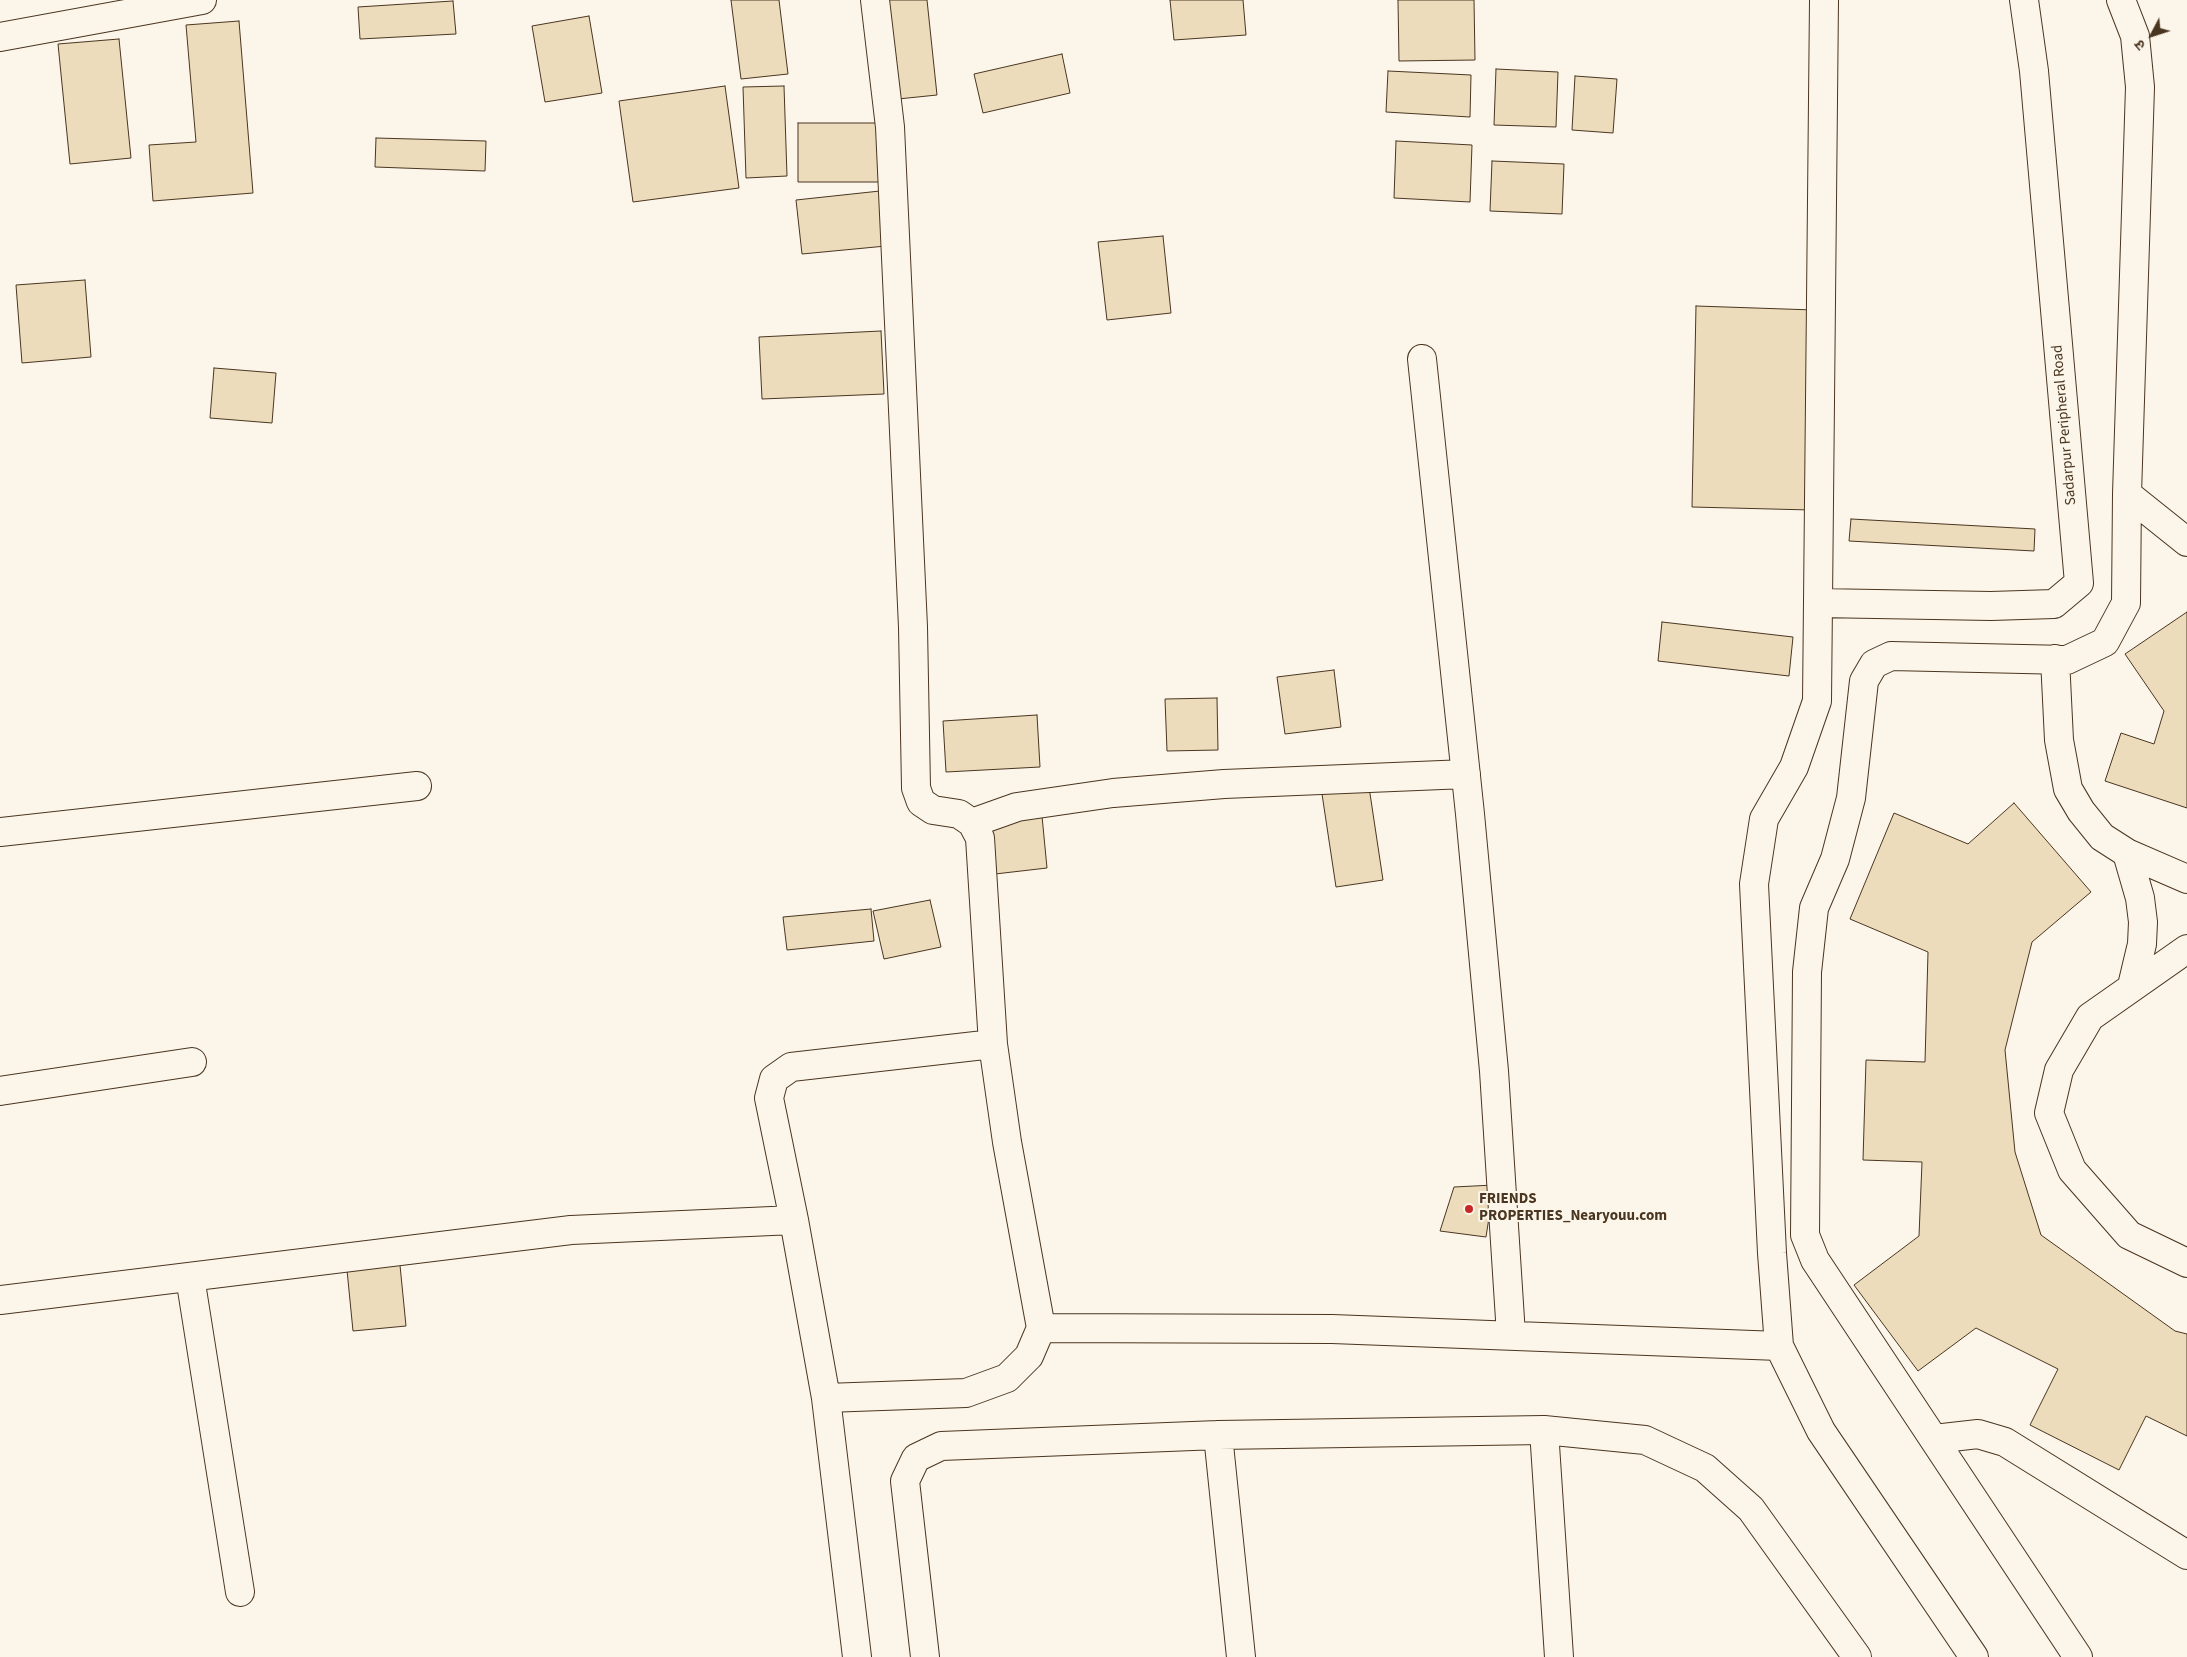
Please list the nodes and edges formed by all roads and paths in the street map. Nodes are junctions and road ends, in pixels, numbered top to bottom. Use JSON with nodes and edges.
{"nodes":[{"id":1,"x":202,"y":0,"type":"edge"},
{"id":2,"x":875,"y":0,"type":"edge"},
{"id":3,"x":1824,"y":0,"type":"edge"},
{"id":4,"x":2024,"y":0,"type":"edge"},
{"id":5,"x":2121,"y":0,"type":"edge"},
{"id":6,"x":0,"y":36,"type":"edge"},
{"id":7,"x":1422,"y":359,"type":"dead end"},
{"id":8,"x":2127,"y":494,"type":"junction"},
{"id":9,"x":2187,"y":542,"type":"edge"},
{"id":10,"x":1818,"y":603,"type":"junction"},
{"id":11,"x":2055,"y":660,"type":"junction"},
{"id":12,"x":1466,"y":774,"type":"junction"},
{"id":13,"x":418,"y":786,"type":"dead end"},
{"id":14,"x":972,"y":823,"type":"junction"},
{"id":15,"x":0,"y":832,"type":"edge"},
{"id":16,"x":2127,"y":853,"type":"junction"},
{"id":17,"x":2187,"y":879,"type":"edge"},
{"id":18,"x":2187,"y":949,"type":"edge"},
{"id":19,"x":2132,"y":986,"type":"junction"},
{"id":20,"x":993,"y":1044,"type":"junction"},
{"id":21,"x":192,"y":1062,"type":"dead end"},
{"id":22,"x":0,"y":1091,"type":"edge"},
{"id":23,"x":794,"y":1220,"type":"junction"},
{"id":24,"x":2187,"y":1263,"type":"edge"},
{"id":25,"x":190,"y":1277,"type":"junction"},
{"id":26,"x":0,"y":1300,"type":"edge"},
{"id":27,"x":1041,"y":1328,"type":"junction"},
{"id":28,"x":1510,"y":1335,"type":"junction"},
{"id":29,"x":1778,"y":1346,"type":"junction"},
{"id":30,"x":826,"y":1398,"type":"junction"},
{"id":31,"x":1544,"y":1430,"type":"junction"},
{"id":32,"x":1218,"y":1435,"type":"junction"},
{"id":33,"x":1934,"y":1439,"type":"junction"},
{"id":34,"x":2187,"y":1555,"type":"edge"},
{"id":35,"x":240,"y":1592,"type":"dead end"},
{"id":36,"x":857,"y":1657,"type":"edge"},
{"id":37,"x":926,"y":1657,"type":"edge"},
{"id":38,"x":1241,"y":1657,"type":"edge"},
{"id":39,"x":1559,"y":1657,"type":"edge"},
{"id":40,"x":1857,"y":1657,"type":"edge"},
{"id":41,"x":1974,"y":1657,"type":"edge"},
{"id":42,"x":2078,"y":1657,"type":"edge"}],
"edges":[{"from":1,"to":6,"type":"street"},
{"from":2,"to":14,"type":"street"},
{"from":3,"to":10,"type":"street"},
{"from":4,"to":10,"type":"street","name":"Sadarpur Peripheral Road"},
{"from":5,"to":8,"type":"street"},
{"from":7,"to":12,"type":"street"},
{"from":8,"to":9,"type":"street"},
{"from":8,"to":11,"type":"street"},
{"from":10,"to":29,"type":"street"},
{"from":11,"to":16,"type":"street"},
{"from":11,"to":33,"type":"street"},
{"from":12,"to":14,"type":"street"},
{"from":12,"to":28,"type":"street"},
{"from":13,"to":15,"type":"street"},
{"from":14,"to":20,"type":"street"},
{"from":16,"to":17,"type":"street"},
{"from":16,"to":19,"type":"street"},
{"from":18,"to":19,"type":"street"},
{"from":19,"to":24,"type":"street"},
{"from":20,"to":23,"type":"street"},
{"from":20,"to":27,"type":"street"},
{"from":21,"to":22,"type":"street"},
{"from":23,"to":25,"type":"street"},
{"from":23,"to":30,"type":"street"},
{"from":25,"to":26,"type":"street"},
{"from":25,"to":35,"type":"street"},
{"from":27,"to":28,"type":"street"},
{"from":27,"to":30,"type":"street"},
{"from":28,"to":29,"type":"street"},
{"from":29,"to":41,"type":"street"},
{"from":30,"to":36,"type":"street"},
{"from":31,"to":32,"type":"street"},
{"from":31,"to":39,"type":"street"},
{"from":31,"to":40,"type":"street"},
{"from":32,"to":37,"type":"street"},
{"from":32,"to":38,"type":"street"},
{"from":33,"to":34,"type":"street"},
{"from":33,"to":42,"type":"street"}]}
